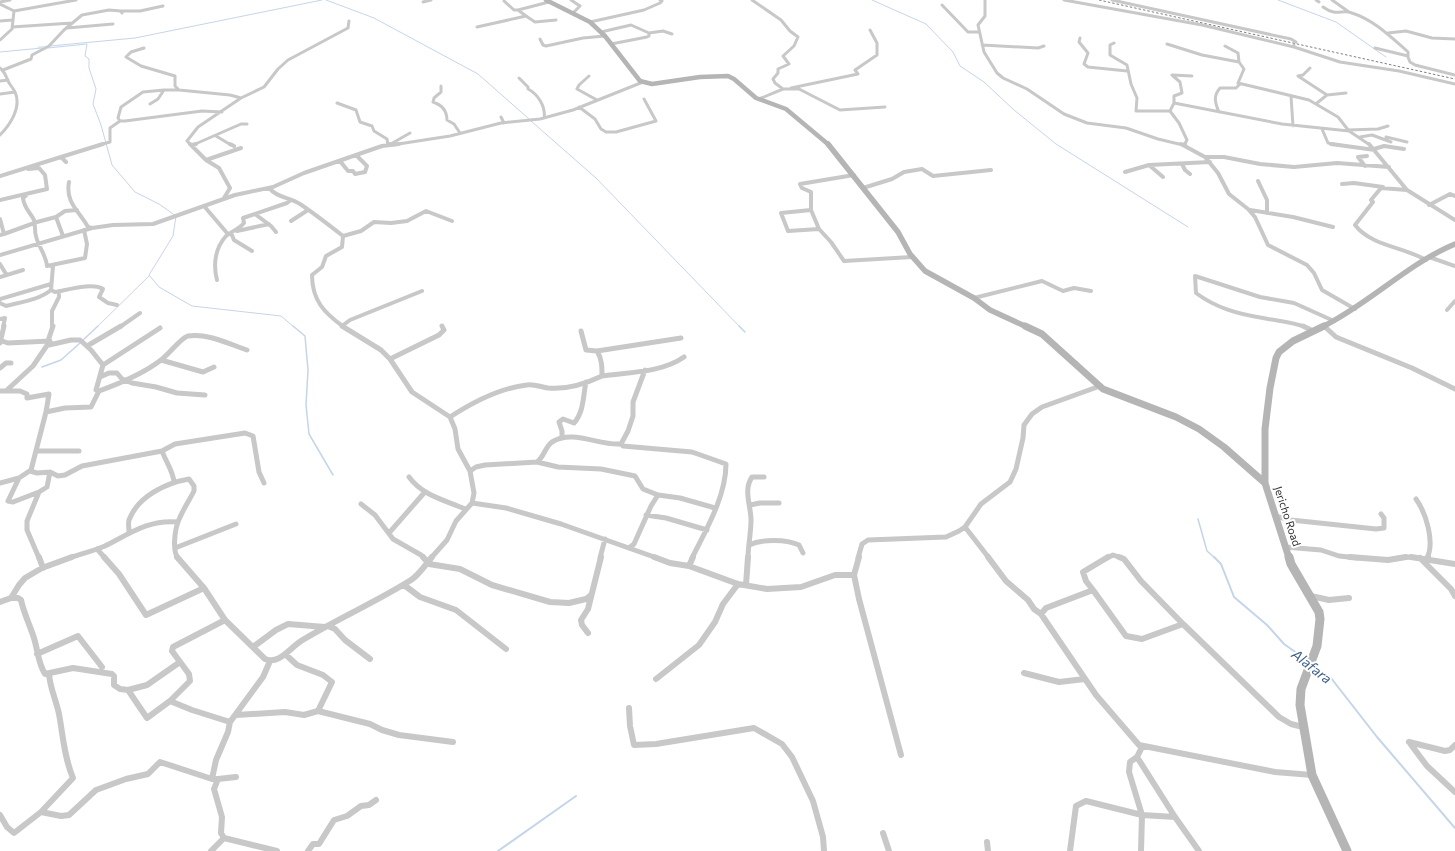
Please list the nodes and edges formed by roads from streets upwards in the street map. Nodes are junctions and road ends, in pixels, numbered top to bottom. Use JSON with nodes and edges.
{"nodes":[{"id":1,"x":10,"y":0,"type":"edge"},
{"id":2,"x":76,"y":0,"type":"edge"},
{"id":3,"x":431,"y":0,"type":"edge"},
{"id":4,"x":571,"y":0,"type":"edge"},
{"id":5,"x":660,"y":0,"type":"edge"},
{"id":6,"x":752,"y":0,"type":"edge"},
{"id":7,"x":985,"y":0,"type":"edge"},
{"id":8,"x":1064,"y":0,"type":"edge"},
{"id":9,"x":1112,"y":0,"type":"edge"},
{"id":10,"x":1316,"y":0,"type":"edge"},
{"id":11,"x":1332,"y":0,"type":"edge"},
{"id":12,"x":504,"y":1,"type":"dead end"},
{"id":13,"x":548,"y":1,"type":"edge"},
{"id":14,"x":424,"y":2,"type":"dead end"},
{"id":15,"x":1319,"y":2,"type":"dead end"},
{"id":16,"x":1,"y":4,"type":"edge"},
{"id":17,"x":942,"y":5,"type":"dead end"},
{"id":18,"x":164,"y":6,"type":"dead end"},
{"id":19,"x":1323,"y":7,"type":"dead end"},
{"id":20,"x":14,"y":10,"type":"junction"},
{"id":21,"x":518,"y":10,"type":"junction"},
{"id":22,"x":1351,"y":12,"type":"junction"},
{"id":23,"x":573,"y":13,"type":"junction"},
{"id":24,"x":526,"y":16,"type":"junction"},
{"id":25,"x":12,"y":20,"type":"junction"},
{"id":26,"x":556,"y":20,"type":"dead end"},
{"id":27,"x":0,"y":21,"type":"edge"},
{"id":28,"x":349,"y":21,"type":"dead end"},
{"id":29,"x":590,"y":22,"type":"junction"},
{"id":30,"x":73,"y":23,"type":"junction"},
{"id":31,"x":113,"y":24,"type":"dead end"},
{"id":32,"x":12,"y":27,"type":"junction"},
{"id":33,"x":477,"y":27,"type":"dead end"},
{"id":34,"x":66,"y":28,"type":"junction"},
{"id":35,"x":870,"y":30,"type":"dead end"},
{"id":36,"x":601,"y":32,"type":"junction"},
{"id":37,"x":979,"y":32,"type":"junction"},
{"id":38,"x":649,"y":33,"type":"junction"},
{"id":39,"x":1388,"y":33,"type":"junction"},
{"id":40,"x":672,"y":34,"type":"dead end"},
{"id":41,"x":605,"y":36,"type":"junction"},
{"id":42,"x":1080,"y":38,"type":"dead end"},
{"id":43,"x":540,"y":39,"type":"dead end"},
{"id":44,"x":1455,"y":39,"type":"edge"},
{"id":45,"x":0,"y":40,"type":"edge"},
{"id":46,"x":1114,"y":43,"type":"dead end"},
{"id":47,"x":611,"y":44,"type":"junction"},
{"id":48,"x":1167,"y":44,"type":"dead end"},
{"id":49,"x":1294,"y":44,"type":"junction"},
{"id":50,"x":982,"y":45,"type":"junction"},
{"id":51,"x":1044,"y":46,"type":"dead end"},
{"id":52,"x":1225,"y":46,"type":"dead end"},
{"id":53,"x":144,"y":48,"type":"dead end"},
{"id":54,"x":1375,"y":48,"type":"dead end"},
{"id":55,"x":1408,"y":57,"type":"junction"},
{"id":56,"x":1239,"y":62,"type":"junction"},
{"id":57,"x":1310,"y":68,"type":"dead end"},
{"id":58,"x":2,"y":69,"type":"edge"},
{"id":59,"x":1127,"y":71,"type":"junction"},
{"id":60,"x":1455,"y":75,"type":"edge"},
{"id":61,"x":589,"y":76,"type":"dead end"},
{"id":62,"x":1192,"y":76,"type":"dead end"},
{"id":63,"x":519,"y":78,"type":"dead end"},
{"id":64,"x":8,"y":80,"type":"junction"},
{"id":65,"x":0,"y":81,"type":"edge"},
{"id":66,"x":643,"y":82,"type":"junction"},
{"id":67,"x":1240,"y":84,"type":"junction"},
{"id":68,"x":1455,"y":84,"type":"edge"},
{"id":69,"x":441,"y":86,"type":"dead end"},
{"id":70,"x":790,"y":88,"type":"junction"},
{"id":71,"x":783,"y":89,"type":"junction"},
{"id":72,"x":164,"y":90,"type":"junction"},
{"id":73,"x":178,"y":90,"type":"junction"},
{"id":74,"x":15,"y":92,"type":"junction"},
{"id":75,"x":1346,"y":93,"type":"dead end"},
{"id":76,"x":0,"y":94,"type":"edge"},
{"id":77,"x":1327,"y":95,"type":"junction"},
{"id":78,"x":1291,"y":96,"type":"junction"},
{"id":79,"x":241,"y":98,"type":"junction"},
{"id":80,"x":644,"y":99,"type":"dead end"},
{"id":81,"x":759,"y":99,"type":"junction"},
{"id":82,"x":597,"y":100,"type":"junction"},
{"id":83,"x":337,"y":103,"type":"dead end"},
{"id":84,"x":1174,"y":103,"type":"junction"},
{"id":85,"x":1317,"y":103,"type":"junction"},
{"id":86,"x":150,"y":104,"type":"dead end"},
{"id":87,"x":885,"y":106,"type":"dead end"},
{"id":88,"x":579,"y":107,"type":"junction"},
{"id":89,"x":1170,"y":111,"type":"junction"},
{"id":90,"x":223,"y":112,"type":"junction"},
{"id":91,"x":1219,"y":112,"type":"junction"},
{"id":92,"x":501,"y":117,"type":"dead end"},
{"id":93,"x":544,"y":118,"type":"junction"},
{"id":94,"x":120,"y":121,"type":"junction"},
{"id":95,"x":504,"y":123,"type":"junction"},
{"id":96,"x":247,"y":124,"type":"dead end"},
{"id":97,"x":1293,"y":126,"type":"junction"},
{"id":98,"x":1388,"y":126,"type":"dead end"},
{"id":99,"x":1322,"y":129,"type":"junction"},
{"id":100,"x":1349,"y":130,"type":"junction"},
{"id":101,"x":410,"y":133,"type":"dead end"},
{"id":102,"x":460,"y":134,"type":"junction"},
{"id":103,"x":0,"y":135,"type":"edge"},
{"id":104,"x":216,"y":136,"type":"junction"},
{"id":105,"x":1360,"y":137,"type":"junction"},
{"id":106,"x":1379,"y":137,"type":"junction"},
{"id":107,"x":1391,"y":142,"type":"dead end"},
{"id":108,"x":1407,"y":142,"type":"dead end"},
{"id":109,"x":192,"y":145,"type":"junction"},
{"id":110,"x":388,"y":145,"type":"junction"},
{"id":111,"x":1184,"y":145,"type":"junction"},
{"id":112,"x":234,"y":146,"type":"dead end"},
{"id":113,"x":241,"y":148,"type":"dead end"},
{"id":114,"x":1404,"y":149,"type":"dead end"},
{"id":115,"x":1375,"y":150,"type":"junction"},
{"id":116,"x":356,"y":155,"type":"junction"},
{"id":117,"x":1367,"y":156,"type":"dead end"},
{"id":118,"x":61,"y":157,"type":"junction"},
{"id":119,"x":1206,"y":157,"type":"junction"},
{"id":120,"x":206,"y":160,"type":"junction"},
{"id":121,"x":340,"y":161,"type":"junction"},
{"id":122,"x":66,"y":162,"type":"dead end"},
{"id":123,"x":1210,"y":162,"type":"junction"},
{"id":124,"x":1149,"y":164,"type":"junction"},
{"id":125,"x":1182,"y":164,"type":"junction"},
{"id":126,"x":1365,"y":166,"type":"junction"},
{"id":127,"x":1389,"y":167,"type":"junction"},
{"id":128,"x":28,"y":169,"type":"junction"},
{"id":129,"x":990,"y":170,"type":"dead end"},
{"id":130,"x":1125,"y":172,"type":"dead end"},
{"id":131,"x":1190,"y":174,"type":"dead end"},
{"id":132,"x":854,"y":175,"type":"junction"},
{"id":133,"x":0,"y":176,"type":"edge"},
{"id":134,"x":1163,"y":177,"type":"dead end"},
{"id":135,"x":1258,"y":181,"type":"dead end"},
{"id":136,"x":69,"y":182,"type":"dead end"},
{"id":137,"x":1342,"y":184,"type":"dead end"},
{"id":138,"x":269,"y":188,"type":"junction"},
{"id":139,"x":863,"y":188,"type":"junction"},
{"id":140,"x":1392,"y":189,"type":"junction"},
{"id":141,"x":1407,"y":190,"type":"junction"},
{"id":142,"x":29,"y":193,"type":"junction"},
{"id":143,"x":1455,"y":196,"type":"edge"},
{"id":144,"x":224,"y":198,"type":"junction"},
{"id":145,"x":0,"y":200,"type":"edge"},
{"id":146,"x":291,"y":200,"type":"junction"},
{"id":147,"x":1429,"y":205,"type":"junction"},
{"id":148,"x":204,"y":206,"type":"junction"},
{"id":149,"x":77,"y":210,"type":"junction"},
{"id":150,"x":308,"y":210,"type":"junction"},
{"id":151,"x":812,"y":210,"type":"junction"},
{"id":152,"x":1250,"y":210,"type":"junction"},
{"id":153,"x":1267,"y":213,"type":"junction"},
{"id":154,"x":255,"y":214,"type":"junction"},
{"id":155,"x":56,"y":217,"type":"junction"},
{"id":156,"x":0,"y":219,"type":"edge"},
{"id":157,"x":1455,"y":220,"type":"edge"},
{"id":158,"x":291,"y":221,"type":"dead end"},
{"id":159,"x":452,"y":221,"type":"dead end"},
{"id":160,"x":35,"y":223,"type":"junction"},
{"id":161,"x":269,"y":224,"type":"junction"},
{"id":162,"x":1333,"y":227,"type":"dead end"},
{"id":163,"x":92,"y":228,"type":"junction"},
{"id":164,"x":84,"y":230,"type":"junction"},
{"id":165,"x":818,"y":230,"type":"junction"},
{"id":166,"x":276,"y":232,"type":"dead end"},
{"id":167,"x":231,"y":233,"type":"junction"},
{"id":168,"x":2,"y":234,"type":"edge"},
{"id":169,"x":63,"y":236,"type":"junction"},
{"id":170,"x":343,"y":236,"type":"junction"},
{"id":171,"x":40,"y":243,"type":"junction"},
{"id":172,"x":1455,"y":244,"type":"edge"},
{"id":173,"x":252,"y":251,"type":"dead end"},
{"id":174,"x":0,"y":255,"type":"edge"},
{"id":175,"x":912,"y":257,"type":"junction"},
{"id":176,"x":1427,"y":259,"type":"junction"},
{"id":177,"x":0,"y":264,"type":"edge"},
{"id":178,"x":53,"y":266,"type":"junction"},
{"id":179,"x":1455,"y":266,"type":"edge"},
{"id":180,"x":24,"y":270,"type":"dead end"},
{"id":181,"x":6,"y":274,"type":"junction"},
{"id":182,"x":0,"y":277,"type":"edge"},
{"id":183,"x":217,"y":280,"type":"dead end"},
{"id":184,"x":51,"y":284,"type":"junction"},
{"id":185,"x":51,"y":290,"type":"junction"},
{"id":186,"x":59,"y":291,"type":"junction"},
{"id":187,"x":422,"y":291,"type":"dead end"},
{"id":188,"x":1091,"y":291,"type":"dead end"},
{"id":189,"x":974,"y":298,"type":"junction"},
{"id":190,"x":0,"y":299,"type":"edge"},
{"id":191,"x":1455,"y":301,"type":"edge"},
{"id":192,"x":0,"y":303,"type":"edge"},
{"id":193,"x":117,"y":305,"type":"dead end"},
{"id":194,"x":1355,"y":309,"type":"junction"},
{"id":195,"x":1447,"y":310,"type":"dead end"},
{"id":196,"x":140,"y":313,"type":"dead end"},
{"id":197,"x":0,"y":319,"type":"edge"},
{"id":198,"x":1334,"y":321,"type":"junction"},
{"id":199,"x":342,"y":326,"type":"junction"},
{"id":200,"x":442,"y":326,"type":"dead end"},
{"id":201,"x":1324,"y":326,"type":"junction"},
{"id":202,"x":160,"y":328,"type":"dead end"},
{"id":203,"x":581,"y":331,"type":"dead end"},
{"id":204,"x":1313,"y":331,"type":"junction"},
{"id":205,"x":681,"y":338,"type":"dead end"},
{"id":206,"x":1,"y":342,"type":"edge"},
{"id":207,"x":48,"y":343,"type":"junction"},
{"id":208,"x":84,"y":343,"type":"junction"},
{"id":209,"x":247,"y":350,"type":"dead end"},
{"id":210,"x":597,"y":351,"type":"junction"},
{"id":211,"x":684,"y":357,"type":"dead end"},
{"id":212,"x":161,"y":360,"type":"junction"},
{"id":213,"x":390,"y":360,"type":"junction"},
{"id":214,"x":11,"y":362,"type":"dead end"},
{"id":215,"x":103,"y":365,"type":"junction"},
{"id":216,"x":214,"y":367,"type":"dead end"},
{"id":217,"x":0,"y":368,"type":"edge"},
{"id":218,"x":645,"y":370,"type":"junction"},
{"id":219,"x":602,"y":376,"type":"junction"},
{"id":220,"x":100,"y":377,"type":"junction"},
{"id":221,"x":127,"y":381,"type":"junction"},
{"id":222,"x":586,"y":382,"type":"junction"},
{"id":223,"x":1100,"y":386,"type":"junction"},
{"id":224,"x":1455,"y":389,"type":"edge"},
{"id":225,"x":7,"y":390,"type":"junction"},
{"id":226,"x":0,"y":391,"type":"edge"},
{"id":227,"x":99,"y":391,"type":"junction"},
{"id":228,"x":205,"y":395,"type":"dead end"},
{"id":229,"x":46,"y":412,"type":"junction"},
{"id":230,"x":450,"y":417,"type":"junction"},
{"id":231,"x":562,"y":438,"type":"junction"},
{"id":232,"x":621,"y":444,"type":"junction"},
{"id":233,"x":36,"y":451,"type":"junction"},
{"id":234,"x":79,"y":451,"type":"dead end"},
{"id":235,"x":162,"y":451,"type":"junction"},
{"id":236,"x":537,"y":462,"type":"junction"},
{"id":237,"x":30,"y":471,"type":"junction"},
{"id":238,"x":470,"y":471,"type":"junction"},
{"id":239,"x":50,"y":472,"type":"junction"},
{"id":240,"x":409,"y":477,"type":"dead end"},
{"id":241,"x":764,"y":477,"type":"dead end"},
{"id":242,"x":19,"y":478,"type":"junction"},
{"id":243,"x":174,"y":482,"type":"junction"},
{"id":244,"x":0,"y":483,"type":"edge"},
{"id":245,"x":1265,"y":483,"type":"junction"},
{"id":246,"x":264,"y":484,"type":"dead end"},
{"id":247,"x":39,"y":492,"type":"junction"},
{"id":248,"x":424,"y":493,"type":"junction"},
{"id":249,"x":658,"y":494,"type":"junction"},
{"id":250,"x":1416,"y":499,"type":"dead end"},
{"id":251,"x":472,"y":503,"type":"junction"},
{"id":252,"x":780,"y":503,"type":"dead end"},
{"id":253,"x":361,"y":504,"type":"dead end"},
{"id":254,"x":750,"y":505,"type":"junction"},
{"id":255,"x":715,"y":508,"type":"junction"},
{"id":256,"x":465,"y":509,"type":"junction"},
{"id":257,"x":1381,"y":514,"type":"dead end"},
{"id":258,"x":646,"y":515,"type":"junction"},
{"id":259,"x":1275,"y":516,"type":"junction"},
{"id":260,"x":178,"y":522,"type":"junction"},
{"id":261,"x":236,"y":524,"type":"dead end"},
{"id":262,"x":965,"y":527,"type":"junction"},
{"id":263,"x":707,"y":530,"type":"junction"},
{"id":264,"x":129,"y":532,"type":"junction"},
{"id":265,"x":388,"y":533,"type":"junction"},
{"id":266,"x":605,"y":539,"type":"junction"},
{"id":267,"x":749,"y":545,"type":"junction"},
{"id":268,"x":1285,"y":547,"type":"junction"},
{"id":269,"x":175,"y":548,"type":"junction"},
{"id":270,"x":629,"y":548,"type":"junction"},
{"id":271,"x":97,"y":549,"type":"junction"},
{"id":272,"x":803,"y":553,"type":"dead end"},
{"id":273,"x":1420,"y":558,"type":"junction"},
{"id":274,"x":1427,"y":559,"type":"junction"},
{"id":275,"x":427,"y":562,"type":"junction"},
{"id":276,"x":1455,"y":564,"type":"edge"},
{"id":277,"x":689,"y":566,"type":"junction"},
{"id":278,"x":43,"y":568,"type":"junction"},
{"id":279,"x":854,"y":575,"type":"junction"},
{"id":280,"x":738,"y":584,"type":"junction"},
{"id":281,"x":404,"y":585,"type":"junction"},
{"id":282,"x":746,"y":585,"type":"junction"},
{"id":283,"x":204,"y":588,"type":"junction"},
{"id":284,"x":1093,"y":590,"type":"junction"},
{"id":285,"x":592,"y":595,"type":"junction"},
{"id":286,"x":1311,"y":596,"type":"junction"},
{"id":287,"x":1455,"y":596,"type":"edge"},
{"id":288,"x":11,"y":598,"type":"junction"},
{"id":289,"x":1349,"y":598,"type":"dead end"},
{"id":290,"x":0,"y":602,"type":"edge"},
{"id":291,"x":1041,"y":614,"type":"junction"},
{"id":292,"x":225,"y":620,"type":"junction"},
{"id":293,"x":1183,"y":624,"type":"junction"},
{"id":294,"x":327,"y":626,"type":"junction"},
{"id":295,"x":588,"y":633,"type":"dead end"},
{"id":296,"x":253,"y":647,"type":"junction"},
{"id":297,"x":506,"y":649,"type":"dead end"},
{"id":298,"x":37,"y":654,"type":"junction"},
{"id":299,"x":284,"y":654,"type":"junction"},
{"id":300,"x":370,"y":659,"type":"dead end"},
{"id":301,"x":270,"y":661,"type":"junction"},
{"id":302,"x":180,"y":662,"type":"junction"},
{"id":303,"x":102,"y":667,"type":"dead end"},
{"id":304,"x":1024,"y":673,"type":"dead end"},
{"id":305,"x":49,"y":674,"type":"junction"},
{"id":306,"x":656,"y":679,"type":"dead end"},
{"id":307,"x":1085,"y":679,"type":"junction"},
{"id":308,"x":128,"y":690,"type":"junction"},
{"id":309,"x":170,"y":701,"type":"junction"},
{"id":310,"x":629,"y":708,"type":"dead end"},
{"id":311,"x":318,"y":711,"type":"junction"},
{"id":312,"x":236,"y":715,"type":"junction"},
{"id":313,"x":230,"y":722,"type":"junction"},
{"id":314,"x":1303,"y":727,"type":"junction"},
{"id":315,"x":453,"y":742,"type":"dead end"},
{"id":316,"x":1455,"y":744,"type":"edge"},
{"id":317,"x":1142,"y":747,"type":"junction"},
{"id":318,"x":901,"y":755,"type":"dead end"},
{"id":319,"x":1136,"y":757,"type":"junction"},
{"id":320,"x":1312,"y":776,"type":"junction"},
{"id":321,"x":236,"y":777,"type":"dead end"},
{"id":322,"x":215,"y":779,"type":"junction"},
{"id":323,"x":1455,"y":792,"type":"edge"},
{"id":324,"x":376,"y":800,"type":"dead end"},
{"id":325,"x":41,"y":812,"type":"junction"},
{"id":326,"x":0,"y":815,"type":"edge"},
{"id":327,"x":1142,"y":815,"type":"junction"},
{"id":328,"x":1175,"y":817,"type":"junction"},
{"id":329,"x":883,"y":832,"type":"dead end"},
{"id":330,"x":224,"y":838,"type":"junction"},
{"id":331,"x":988,"y":842,"type":"dead end"},
{"id":332,"x":211,"y":851,"type":"edge"},
{"id":333,"x":277,"y":851,"type":"edge"},
{"id":334,"x":308,"y":851,"type":"edge"},
{"id":335,"x":824,"y":851,"type":"edge"},
{"id":336,"x":889,"y":851,"type":"edge"},
{"id":337,"x":988,"y":851,"type":"edge"},
{"id":338,"x":1070,"y":851,"type":"edge"},
{"id":339,"x":1141,"y":851,"type":"edge"},
{"id":340,"x":1199,"y":851,"type":"edge"},
{"id":341,"x":1347,"y":851,"type":"edge"}],
"edges":[{"from":1,"to":16,"type":"street"},
{"from":2,"to":20,"type":"street"},
{"from":3,"to":14,"type":"street"},
{"from":4,"to":23,"type":"street"},
{"from":5,"to":29,"type":"street"},
{"from":6,"to":71,"type":"street"},
{"from":7,"to":37,"type":"street"},
{"from":8,"to":49,"type":"street"},
{"from":9,"to":49,"type":"street"},
{"from":10,"to":15,"type":"street"},
{"from":11,"to":22,"type":"street"},
{"from":12,"to":21,"type":"street"},
{"from":13,"to":21,"type":"street"},
{"from":13,"to":23,"type":"street"},
{"from":16,"to":20,"type":"street"},
{"from":17,"to":37,"type":"street"},
{"from":18,"to":30,"type":"street"},
{"from":19,"to":22,"type":"street"},
{"from":20,"to":25,"type":"street"},
{"from":21,"to":24,"type":"street"},
{"from":22,"to":39,"type":"street"},
{"from":23,"to":29,"type":"street"},
{"from":24,"to":26,"type":"street"},
{"from":24,"to":33,"type":"street"},
{"from":25,"to":27,"type":"street"},
{"from":25,"to":32,"type":"street"},
{"from":28,"to":79,"type":"street"},
{"from":29,"to":36,"type":"street"},
{"from":30,"to":32,"type":"street"},
{"from":30,"to":34,"type":"street"},
{"from":31,"to":34,"type":"street"},
{"from":32,"to":45,"type":"street"},
{"from":34,"to":58,"type":"street"},
{"from":35,"to":70,"type":"street"},
{"from":36,"to":38,"type":"street"},
{"from":36,"to":41,"type":"street"},
{"from":37,"to":50,"type":"street"},
{"from":38,"to":40,"type":"street"},
{"from":38,"to":47,"type":"street"},
{"from":39,"to":44,"type":"street"},
{"from":39,"to":55,"type":"street"},
{"from":41,"to":43,"type":"street"},
{"from":41,"to":47,"type":"street"},
{"from":42,"to":59,"type":"street"},
{"from":46,"to":59,"type":"street"},
{"from":47,"to":66,"type":"street"},
{"from":48,"to":56,"type":"street"},
{"from":49,"to":68,"type":"street"},
{"from":50,"to":51,"type":"street"},
{"from":50,"to":111,"type":"street"},
{"from":52,"to":56,"type":"street"},
{"from":53,"to":73,"type":"street"},
{"from":54,"to":55,"type":"street"},
{"from":55,"to":60,"type":"street"},
{"from":56,"to":67,"type":"street"},
{"from":57,"to":77,"type":"street"},
{"from":58,"to":64,"type":"street"},
{"from":59,"to":89,"type":"street"},
{"from":61,"to":82,"type":"street"},
{"from":62,"to":84,"type":"street"},
{"from":63,"to":93,"type":"street"},
{"from":64,"to":65,"type":"street"},
{"from":64,"to":74,"type":"street"},
{"from":66,"to":81,"type":"street"},
{"from":66,"to":82,"type":"street"},
{"from":67,"to":78,"type":"street"},
{"from":67,"to":91,"type":"street"},
{"from":69,"to":102,"type":"street"},
{"from":70,"to":71,"type":"street"},
{"from":70,"to":87,"type":"street"},
{"from":71,"to":81,"type":"street"},
{"from":72,"to":73,"type":"street"},
{"from":72,"to":86,"type":"street"},
{"from":72,"to":94,"type":"street"},
{"from":73,"to":79,"type":"street"},
{"from":74,"to":76,"type":"street"},
{"from":74,"to":103,"type":"street"},
{"from":75,"to":77,"type":"street"},
{"from":77,"to":85,"type":"street"},
{"from":78,"to":85,"type":"street"},
{"from":78,"to":97,"type":"street"},
{"from":79,"to":90,"type":"street"},
{"from":80,"to":88,"type":"street"},
{"from":81,"to":132,"type":"street"},
{"from":82,"to":88,"type":"street"},
{"from":83,"to":110,"type":"street"},
{"from":84,"to":89,"type":"street"},
{"from":84,"to":91,"type":"street"},
{"from":85,"to":100,"type":"street"},
{"from":88,"to":93,"type":"street"},
{"from":89,"to":111,"type":"street"},
{"from":90,"to":94,"type":"street"},
{"from":90,"to":109,"type":"street"},
{"from":91,"to":97,"type":"street"},
{"from":92,"to":95,"type":"street"},
{"from":93,"to":95,"type":"street"},
{"from":94,"to":118,"type":"street"},
{"from":95,"to":102,"type":"street"},
{"from":96,"to":104,"type":"street"},
{"from":97,"to":99,"type":"street"},
{"from":98,"to":100,"type":"street"},
{"from":99,"to":100,"type":"street"},
{"from":99,"to":115,"type":"street"},
{"from":100,"to":105,"type":"street"},
{"from":101,"to":110,"type":"street"},
{"from":102,"to":110,"type":"street"},
{"from":104,"to":109,"type":"street"},
{"from":104,"to":112,"type":"street"},
{"from":105,"to":106,"type":"street"},
{"from":105,"to":115,"type":"street"},
{"from":106,"to":107,"type":"street"},
{"from":106,"to":108,"type":"street"},
{"from":109,"to":120,"type":"street"},
{"from":110,"to":116,"type":"street"},
{"from":111,"to":119,"type":"street"},
{"from":113,"to":120,"type":"street"},
{"from":114,"to":115,"type":"street"},
{"from":115,"to":127,"type":"street"},
{"from":116,"to":121,"type":"street"},
{"from":116,"to":121,"type":"street"},
{"from":117,"to":126,"type":"street"},
{"from":118,"to":122,"type":"street"},
{"from":118,"to":128,"type":"street"},
{"from":119,"to":123,"type":"street"},
{"from":119,"to":126,"type":"street"},
{"from":120,"to":144,"type":"street"},
{"from":121,"to":138,"type":"street"},
{"from":123,"to":125,"type":"street"},
{"from":123,"to":152,"type":"street"},
{"from":124,"to":125,"type":"street"},
{"from":124,"to":130,"type":"street"},
{"from":124,"to":134,"type":"street"},
{"from":125,"to":131,"type":"street"},
{"from":126,"to":127,"type":"street"},
{"from":127,"to":141,"type":"street"},
{"from":128,"to":133,"type":"street"},
{"from":128,"to":142,"type":"street"},
{"from":129,"to":139,"type":"street"},
{"from":132,"to":139,"type":"street"},
{"from":132,"to":151,"type":"street"},
{"from":135,"to":153,"type":"street"},
{"from":136,"to":149,"type":"street"},
{"from":137,"to":140,"type":"street"},
{"from":138,"to":144,"type":"street"},
{"from":138,"to":146,"type":"street"},
{"from":139,"to":175,"type":"street"},
{"from":140,"to":141,"type":"street"},
{"from":140,"to":176,"type":"street"},
{"from":141,"to":147,"type":"street"},
{"from":142,"to":145,"type":"street"},
{"from":142,"to":160,"type":"street"},
{"from":143,"to":147,"type":"street"},
{"from":144,"to":148,"type":"street"},
{"from":146,"to":150,"type":"street"},
{"from":146,"to":154,"type":"street"},
{"from":147,"to":157,"type":"street"},
{"from":148,"to":163,"type":"street"},
{"from":148,"to":167,"type":"street"},
{"from":149,"to":155,"type":"street"},
{"from":149,"to":163,"type":"street"},
{"from":150,"to":158,"type":"street"},
{"from":150,"to":170,"type":"street"},
{"from":151,"to":165,"type":"street"},
{"from":151,"to":165,"type":"street"},
{"from":152,"to":153,"type":"street"},
{"from":152,"to":194,"type":"street"},
{"from":153,"to":162,"type":"street"},
{"from":154,"to":161,"type":"street"},
{"from":154,"to":167,"type":"street"},
{"from":155,"to":160,"type":"street"},
{"from":155,"to":169,"type":"street"},
{"from":156,"to":168,"type":"street"},
{"from":159,"to":170,"type":"street"},
{"from":160,"to":168,"type":"street"},
{"from":160,"to":171,"type":"street"},
{"from":161,"to":166,"type":"street"},
{"from":161,"to":167,"type":"street"},
{"from":163,"to":164,"type":"street"},
{"from":164,"to":169,"type":"street"},
{"from":164,"to":178,"type":"street"},
{"from":165,"to":175,"type":"street"},
{"from":167,"to":173,"type":"street"},
{"from":167,"to":183,"type":"street"},
{"from":169,"to":171,"type":"street"},
{"from":170,"to":199,"type":"street"},
{"from":171,"to":174,"type":"street"},
{"from":171,"to":178,"type":"street"},
{"from":172,"to":176,"type":"street","name":"Jericho Road"},
{"from":175,"to":189,"type":"street"},
{"from":176,"to":179,"type":"street"},
{"from":176,"to":194,"type":"street","name":"Jericho Road"},
{"from":177,"to":181,"type":"street"},
{"from":178,"to":184,"type":"street"},
{"from":180,"to":181,"type":"street"},
{"from":181,"to":182,"type":"street"},
{"from":184,"to":185,"type":"street"},
{"from":184,"to":190,"type":"street"},
{"from":185,"to":186,"type":"street"},
{"from":185,"to":192,"type":"street"},
{"from":186,"to":193,"type":"street"},
{"from":186,"to":207,"type":"street"},
{"from":187,"to":199,"type":"street"},
{"from":188,"to":189,"type":"street"},
{"from":189,"to":223,"type":"street"},
{"from":191,"to":195,"type":"street"},
{"from":194,"to":198,"type":"street","name":"Jericho Road"},
{"from":196,"to":208,"type":"street"},
{"from":197,"to":206,"type":"street"},
{"from":198,"to":201,"type":"street","name":"Jericho Road"},
{"from":198,"to":204,"type":"street"},
{"from":199,"to":213,"type":"street"},
{"from":200,"to":213,"type":"street"},
{"from":201,"to":204,"type":"street","name":"Jericho Road"},
{"from":201,"to":224,"type":"street"},
{"from":202,"to":215,"type":"street"},
{"from":203,"to":210,"type":"street"},
{"from":204,"to":245,"type":"street","name":"Jericho Road"},
{"from":205,"to":210,"type":"street"},
{"from":206,"to":207,"type":"street"},
{"from":207,"to":208,"type":"street"},
{"from":207,"to":225,"type":"street"},
{"from":208,"to":215,"type":"street"},
{"from":209,"to":212,"type":"street"},
{"from":210,"to":219,"type":"street"},
{"from":211,"to":218,"type":"street"},
{"from":212,"to":216,"type":"street"},
{"from":212,"to":221,"type":"street"},
{"from":213,"to":230,"type":"street"},
{"from":214,"to":217,"type":"street"},
{"from":215,"to":220,"type":"street"},
{"from":218,"to":219,"type":"street"},
{"from":218,"to":232,"type":"street"},
{"from":219,"to":222,"type":"street"},
{"from":220,"to":221,"type":"street"},
{"from":220,"to":227,"type":"street"},
{"from":221,"to":227,"type":"street"},
{"from":221,"to":228,"type":"street"},
{"from":222,"to":230,"type":"street"},
{"from":222,"to":231,"type":"street"},
{"from":223,"to":245,"type":"street"},
{"from":223,"to":262,"type":"street"},
{"from":225,"to":226,"type":"street"},
{"from":225,"to":229,"type":"street"},
{"from":227,"to":229,"type":"street"},
{"from":229,"to":233,"type":"street"},
{"from":230,"to":238,"type":"street"},
{"from":231,"to":232,"type":"street"},
{"from":231,"to":236,"type":"street"},
{"from":232,"to":255,"type":"street"},
{"from":233,"to":234,"type":"street"},
{"from":233,"to":237,"type":"street"},
{"from":235,"to":239,"type":"street"},
{"from":235,"to":243,"type":"street"},
{"from":235,"to":246,"type":"street"},
{"from":236,"to":238,"type":"street"},
{"from":236,"to":249,"type":"street"},
{"from":237,"to":239,"type":"street"},
{"from":237,"to":242,"type":"street"},
{"from":238,"to":251,"type":"street"},
{"from":239,"to":247,"type":"street"},
{"from":240,"to":248,"type":"street"},
{"from":241,"to":254,"type":"street"},
{"from":242,"to":244,"type":"street"},
{"from":242,"to":247,"type":"street"},
{"from":243,"to":260,"type":"street"},
{"from":243,"to":264,"type":"street"},
{"from":245,"to":259,"type":"street","name":"Jericho Road"},
{"from":247,"to":278,"type":"street"},
{"from":248,"to":256,"type":"street"},
{"from":248,"to":265,"type":"street"},
{"from":249,"to":255,"type":"street"},
{"from":249,"to":258,"type":"street"},
{"from":250,"to":274,"type":"street"},
{"from":251,"to":256,"type":"street"},
{"from":251,"to":266,"type":"street"},
{"from":252,"to":254,"type":"street"},
{"from":253,"to":265,"type":"street"},
{"from":254,"to":267,"type":"street"},
{"from":255,"to":263,"type":"street"},
{"from":256,"to":275,"type":"street"},
{"from":257,"to":259,"type":"street"},
{"from":258,"to":263,"type":"street"},
{"from":258,"to":270,"type":"street"},
{"from":259,"to":268,"type":"street","name":"Jericho Road"},
{"from":260,"to":264,"type":"street"},
{"from":260,"to":269,"type":"street"},
{"from":261,"to":269,"type":"street"},
{"from":262,"to":279,"type":"street"},
{"from":262,"to":291,"type":"street"},
{"from":263,"to":277,"type":"street"},
{"from":264,"to":271,"type":"street"},
{"from":265,"to":275,"type":"street"},
{"from":266,"to":270,"type":"street"},
{"from":266,"to":285,"type":"street"},
{"from":267,"to":272,"type":"street"},
{"from":267,"to":282,"type":"street"},
{"from":268,"to":273,"type":"street"},
{"from":268,"to":286,"type":"street","name":"Jericho Road"},
{"from":269,"to":283,"type":"street"},
{"from":270,"to":277,"type":"street"},
{"from":271,"to":278,"type":"street"},
{"from":271,"to":283,"type":"street"},
{"from":273,"to":274,"type":"street"},
{"from":273,"to":287,"type":"street"},
{"from":274,"to":276,"type":"street"},
{"from":275,"to":281,"type":"street"},
{"from":275,"to":285,"type":"street"},
{"from":277,"to":280,"type":"street"},
{"from":278,"to":288,"type":"street"},
{"from":279,"to":282,"type":"street"},
{"from":279,"to":318,"type":"street"},
{"from":280,"to":282,"type":"street"},
{"from":280,"to":306,"type":"street"},
{"from":281,"to":294,"type":"street"},
{"from":281,"to":297,"type":"street"},
{"from":283,"to":292,"type":"street"},
{"from":284,"to":291,"type":"street"},
{"from":284,"to":293,"type":"street"},
{"from":284,"to":293,"type":"street"},
{"from":285,"to":295,"type":"street"},
{"from":286,"to":289,"type":"street"},
{"from":286,"to":314,"type":"street","name":"Jericho Road"},
{"from":288,"to":290,"type":"street"},
{"from":288,"to":298,"type":"street"},
{"from":291,"to":307,"type":"street"},
{"from":292,"to":296,"type":"street"},
{"from":292,"to":302,"type":"street"},
{"from":293,"to":314,"type":"street"},
{"from":294,"to":296,"type":"street"},
{"from":294,"to":299,"type":"street"},
{"from":294,"to":300,"type":"street"},
{"from":296,"to":301,"type":"street"},
{"from":298,"to":303,"type":"street"},
{"from":298,"to":305,"type":"street"},
{"from":299,"to":301,"type":"street"},
{"from":299,"to":311,"type":"street"},
{"from":301,"to":312,"type":"street"},
{"from":302,"to":308,"type":"street"},
{"from":302,"to":309,"type":"street"},
{"from":304,"to":307,"type":"street"},
{"from":305,"to":308,"type":"street"},
{"from":305,"to":325,"type":"street"},
{"from":307,"to":317,"type":"street"},
{"from":308,"to":309,"type":"street"},
{"from":309,"to":313,"type":"street"},
{"from":310,"to":335,"type":"street"},
{"from":311,"to":312,"type":"street"},
{"from":311,"to":315,"type":"street"},
{"from":312,"to":313,"type":"street"},
{"from":313,"to":322,"type":"street"},
{"from":314,"to":320,"type":"street","name":"Jericho Road"},
{"from":316,"to":323,"type":"street"},
{"from":317,"to":319,"type":"street"},
{"from":317,"to":320,"type":"street"},
{"from":319,"to":327,"type":"street"},
{"from":319,"to":328,"type":"street"},
{"from":320,"to":341,"type":"street","name":"Jericho Road"},
{"from":321,"to":322,"type":"street"},
{"from":322,"to":325,"type":"street"},
{"from":322,"to":330,"type":"street"},
{"from":324,"to":334,"type":"street"},
{"from":325,"to":326,"type":"street"},
{"from":327,"to":328,"type":"street"},
{"from":327,"to":338,"type":"street"},
{"from":327,"to":339,"type":"street"},
{"from":328,"to":340,"type":"street"},
{"from":329,"to":336,"type":"street"},
{"from":330,"to":332,"type":"street"},
{"from":330,"to":333,"type":"street"},
{"from":331,"to":337,"type":"street"}]}
